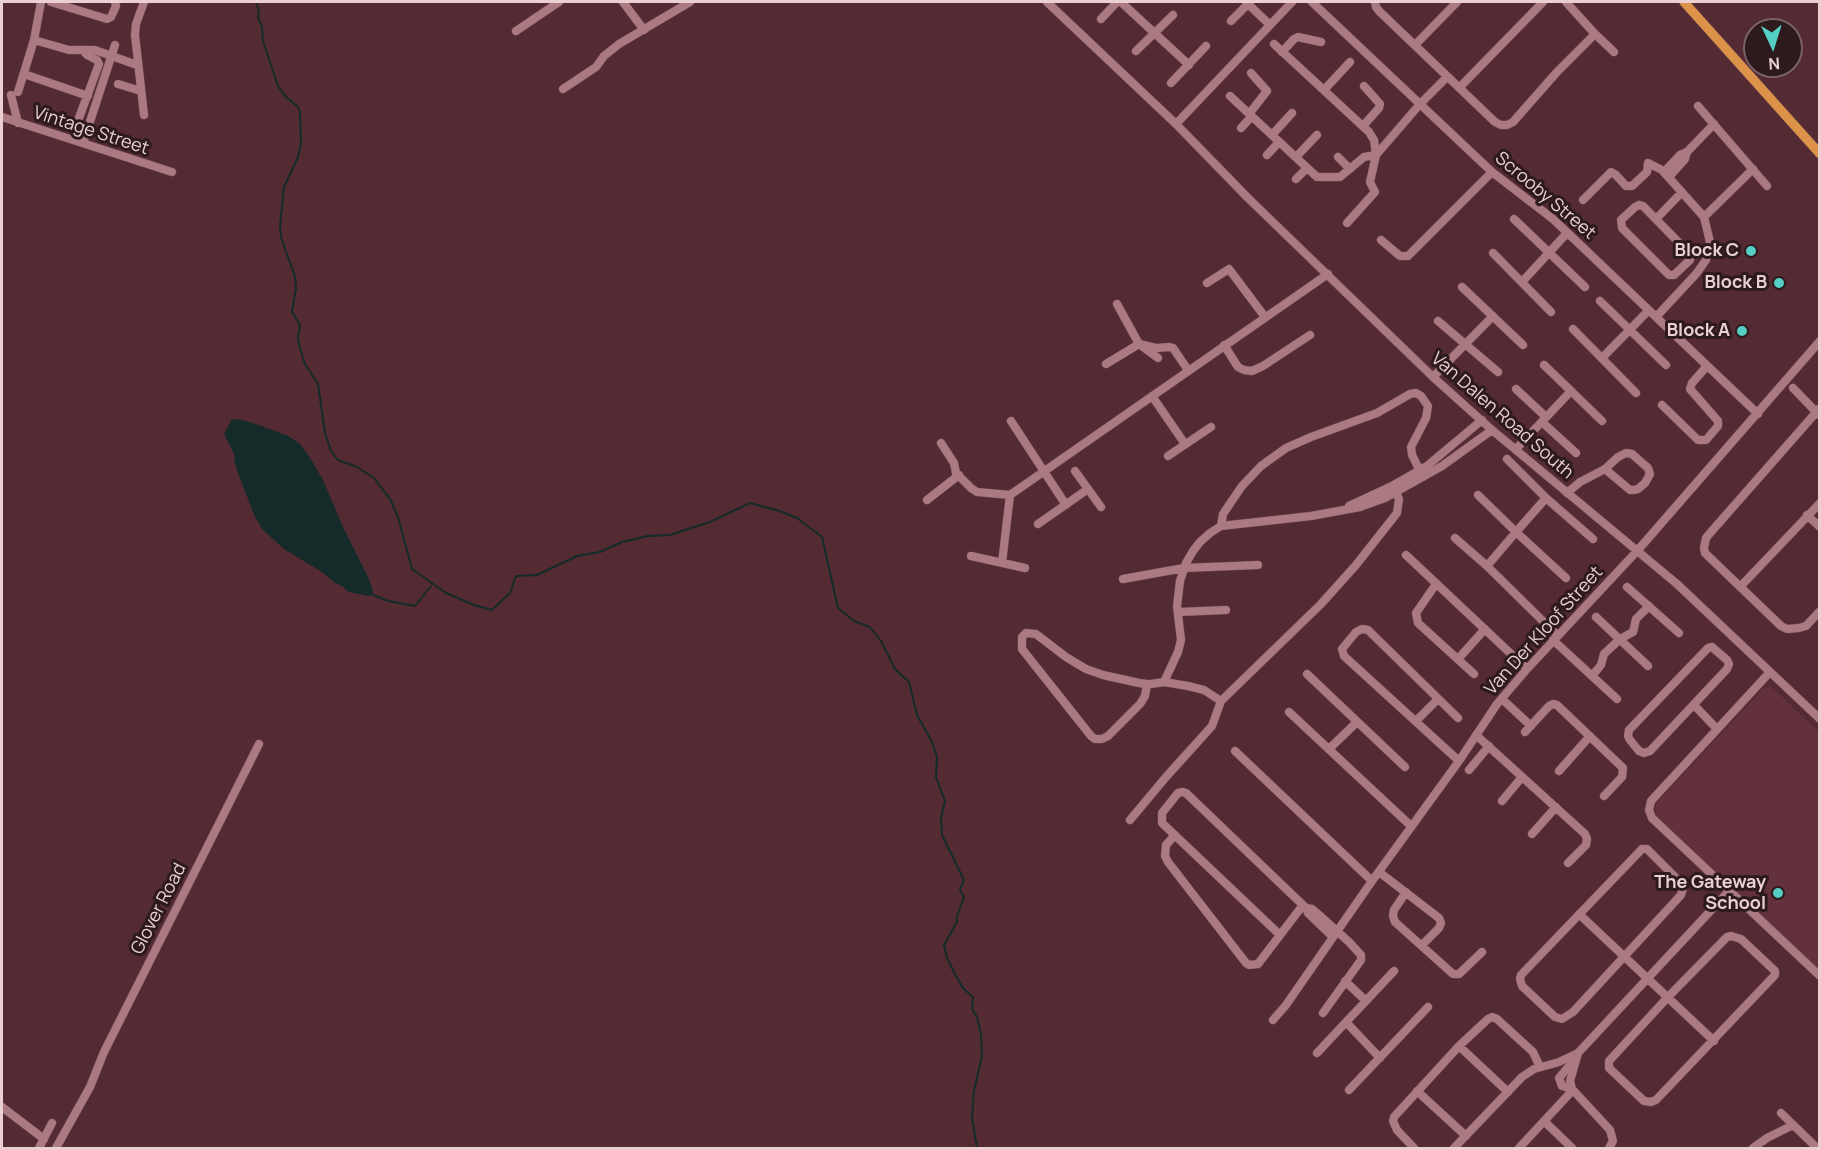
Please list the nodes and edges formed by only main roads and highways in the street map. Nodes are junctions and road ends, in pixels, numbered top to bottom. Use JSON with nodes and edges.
{"nodes":[{"id":1,"x":1684,"y":2,"type":"edge"},
{"id":2,"x":1820,"y":154,"type":"edge"}],
"edges":[{"from":1,"to":2,"type":"main road"}]}
